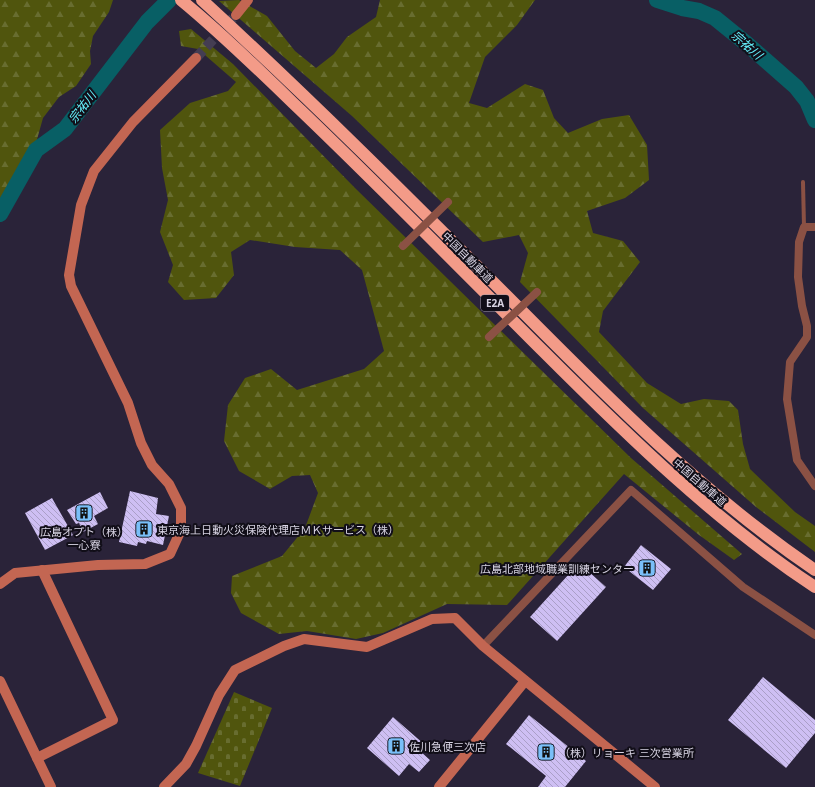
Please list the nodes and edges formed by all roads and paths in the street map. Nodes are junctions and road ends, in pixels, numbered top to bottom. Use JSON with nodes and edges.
{"nodes":[{"id":1,"x":202,"y":0,"type":"edge"},
{"id":2,"x":248,"y":0,"type":"edge"},
{"id":3,"x":184,"y":2,"type":"edge"},
{"id":4,"x":236,"y":15,"type":"tunnel mouth"},
{"id":5,"x":196,"y":58,"type":"tunnel mouth"},
{"id":6,"x":802,"y":182,"type":"dead end"},
{"id":7,"x":448,"y":202,"type":"dead end"},
{"id":8,"x":809,"y":227,"type":"edge"},
{"id":9,"x":403,"y":246,"type":"dead end"},
{"id":10,"x":537,"y":292,"type":"dead end"},
{"id":11,"x":489,"y":337,"type":"dead end"},
{"id":12,"x":815,"y":486,"type":"edge"},
{"id":13,"x":42,"y":570,"type":"junction"},
{"id":14,"x":815,"y":570,"type":"edge"},
{"id":15,"x":0,"y":584,"type":"edge"},
{"id":16,"x":815,"y":588,"type":"edge"},
{"id":17,"x":815,"y":635,"type":"edge"},
{"id":18,"x":483,"y":646,"type":"junction"},
{"id":19,"x":525,"y":680,"type":"junction"},
{"id":20,"x":0,"y":681,"type":"edge"},
{"id":21,"x":37,"y":758,"type":"junction"},
{"id":22,"x":51,"y":787,"type":"edge"},
{"id":23,"x":164,"y":787,"type":"edge"},
{"id":24,"x":439,"y":787,"type":"edge"},
{"id":25,"x":655,"y":787,"type":"edge"}],
"edges":[{"from":1,"to":14,"type":"highway","name":"中国自動車道","number":"E2A"},
{"from":2,"to":4,"type":"street"},
{"from":3,"to":16,"type":"highway","name":"中国自動車道","number":"E2A"},
{"from":5,"to":13,"type":"street"},
{"from":6,"to":8,"type":"lane"},
{"from":7,"to":9,"type":"street","bridge":true},
{"from":8,"to":12,"type":"street"},
{"from":10,"to":11,"type":"street","bridge":true},
{"from":13,"to":15,"type":"street"},
{"from":13,"to":21,"type":"street"},
{"from":17,"to":18,"type":"street"},
{"from":18,"to":19,"type":"street"},
{"from":18,"to":23,"type":"street"},
{"from":19,"to":24,"type":"street"},
{"from":19,"to":25,"type":"street"},
{"from":20,"to":21,"type":"street"},
{"from":21,"to":22,"type":"street"}]}
